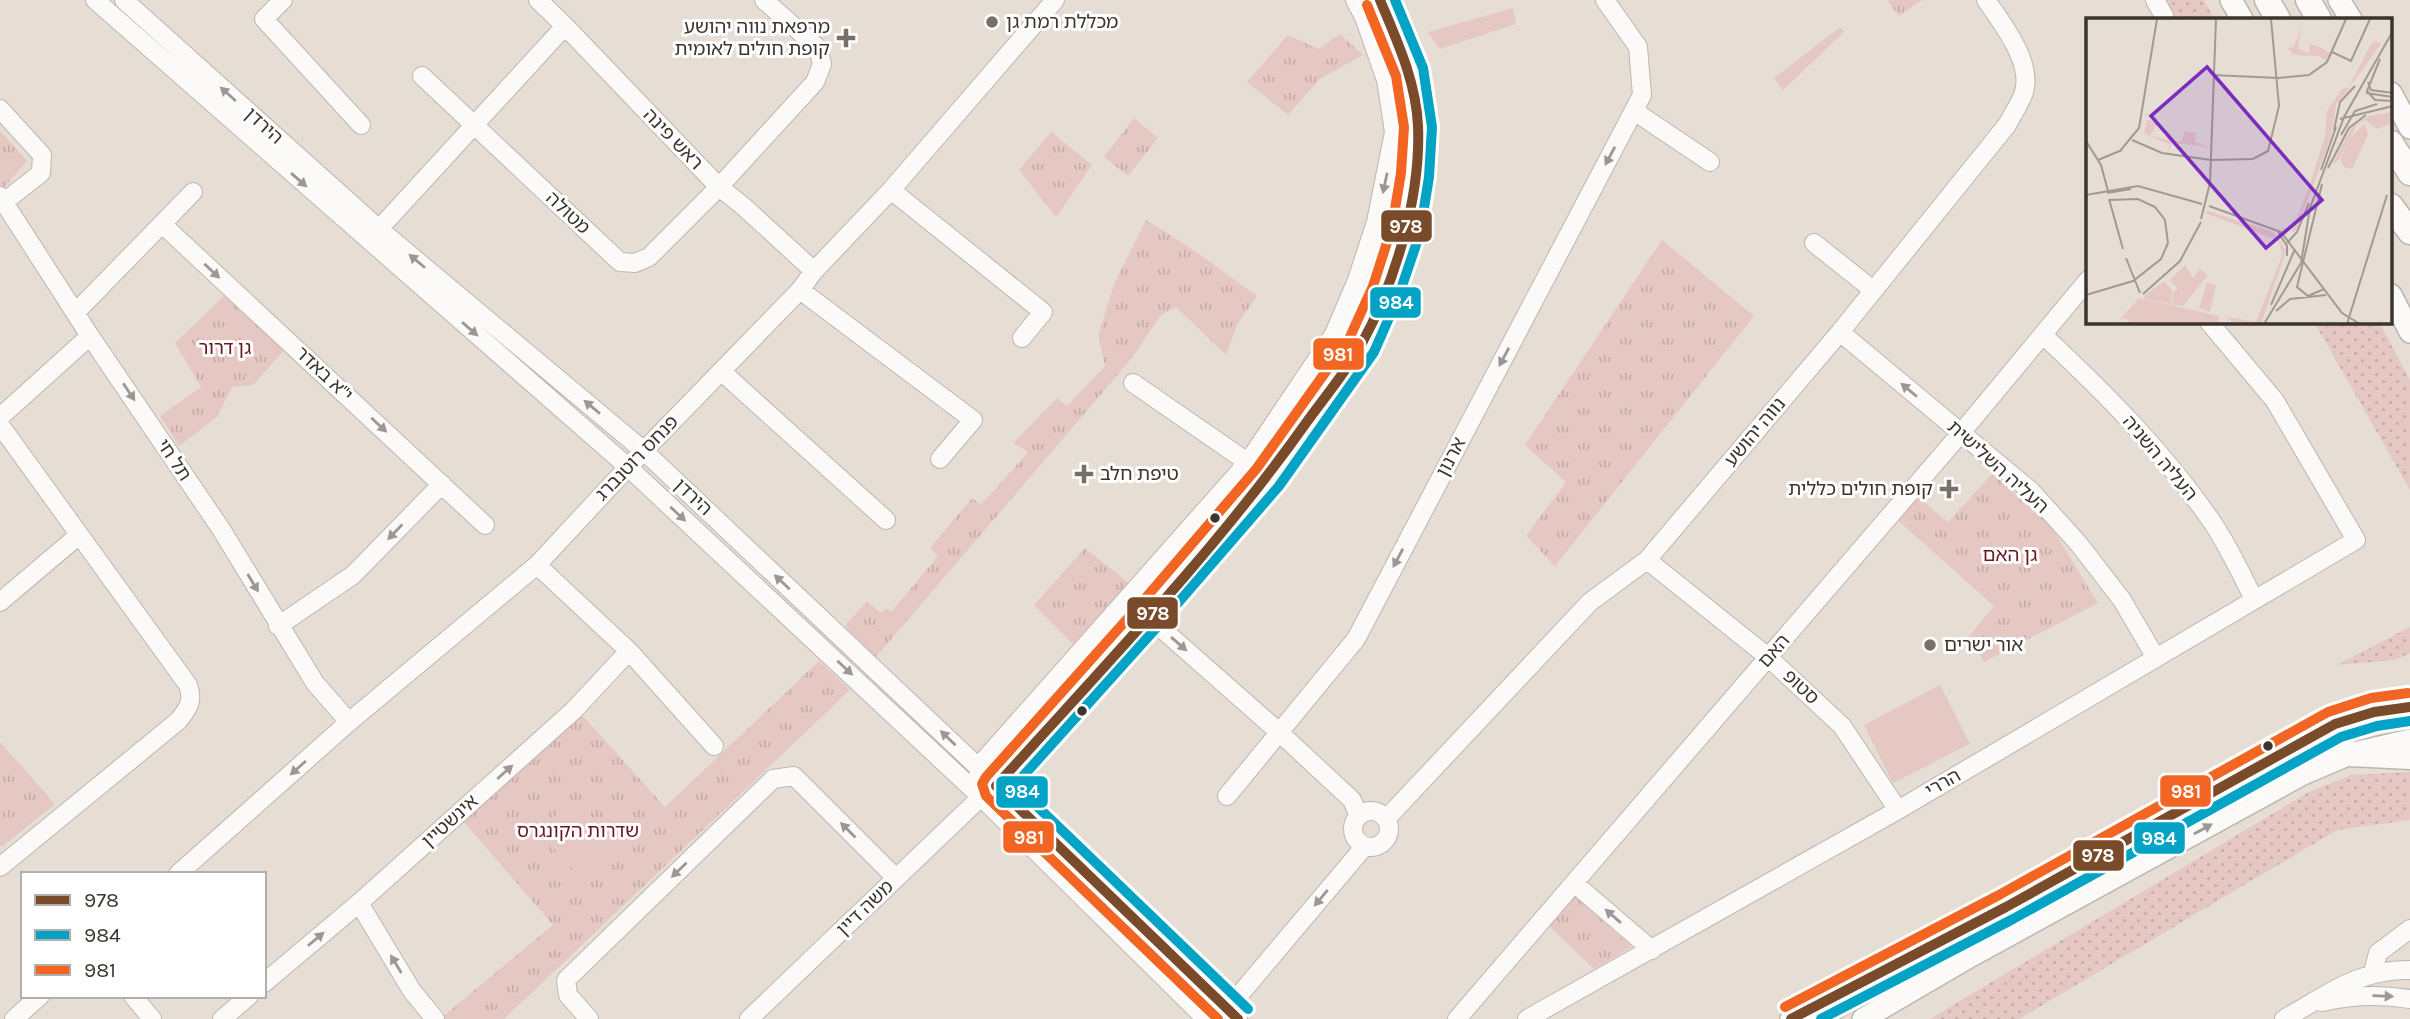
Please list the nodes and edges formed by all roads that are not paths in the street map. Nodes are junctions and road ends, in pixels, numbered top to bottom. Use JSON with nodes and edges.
{"nodes":[{"id":1,"x":95,"y":0,"type":"edge"},
{"id":2,"x":283,"y":0,"type":"edge"},
{"id":3,"x":538,"y":0,"type":"edge"},
{"id":4,"x":764,"y":0,"type":"edge"},
{"id":5,"x":1055,"y":0,"type":"edge"},
{"id":6,"x":1355,"y":0,"type":"edge"},
{"id":7,"x":1380,"y":0,"type":"edge"},
{"id":8,"x":1605,"y":0,"type":"edge"},
{"id":9,"x":1986,"y":0,"type":"edge"},
{"id":10,"x":2155,"y":0,"type":"edge"},
{"id":11,"x":2231,"y":0,"type":"edge"},
{"id":12,"x":2267,"y":0,"type":"edge"},
{"id":13,"x":2308,"y":0,"type":"edge"},
{"id":14,"x":2339,"y":0,"type":"edge"},
{"id":15,"x":131,"y":2,"type":"edge"},
{"id":16,"x":2165,"y":16,"type":"dead end"},
{"id":17,"x":2241,"y":18,"type":"edge"},
{"id":18,"x":2277,"y":18,"type":"edge"},
{"id":19,"x":2318,"y":18,"type":"edge"},
{"id":20,"x":2350,"y":18,"type":"edge"},
{"id":21,"x":119,"y":21,"type":"junction"},
{"id":22,"x":565,"y":26,"type":"junction"},
{"id":23,"x":422,"y":76,"type":"dead end"},
{"id":24,"x":2392,"y":95,"type":"edge"},
{"id":25,"x":1638,"y":103,"type":"junction"},
{"id":26,"x":0,"y":109,"type":"edge"},
{"id":27,"x":361,"y":125,"type":"dead end"},
{"id":28,"x":474,"y":126,"type":"junction"},
{"id":29,"x":2410,"y":128,"type":"edge"},
{"id":30,"x":2392,"y":145,"type":"edge"},
{"id":31,"x":1710,"y":162,"type":"dead end"},
{"id":32,"x":2410,"y":173,"type":"edge"},
{"id":33,"x":719,"y":187,"type":"junction"},
{"id":34,"x":891,"y":190,"type":"junction"},
{"id":35,"x":194,"y":192,"type":"dead end"},
{"id":36,"x":2,"y":199,"type":"edge"},
{"id":37,"x":2392,"y":207,"type":"edge"},
{"id":38,"x":162,"y":224,"type":"junction"},
{"id":39,"x":379,"y":229,"type":"junction"},
{"id":40,"x":2410,"y":232,"type":"edge"},
{"id":41,"x":1814,"y":243,"type":"dead end"},
{"id":42,"x":814,"y":271,"type":"junction"},
{"id":43,"x":1357,"y":280,"type":"junction"},
{"id":44,"x":2086,"y":283,"type":"edge"},
{"id":45,"x":800,"y":290,"type":"junction"},
{"id":46,"x":1873,"y":290,"type":"junction"},
{"id":47,"x":1386,"y":291,"type":"junction"},
{"id":48,"x":2392,"y":297,"type":"edge"},
{"id":49,"x":76,"y":312,"type":"junction"},
{"id":50,"x":2211,"y":324,"type":"edge"},
{"id":51,"x":1840,"y":332,"type":"junction"},
{"id":52,"x":2410,"y":332,"type":"edge"},
{"id":53,"x":2043,"y":335,"type":"junction"},
{"id":54,"x":90,"y":336,"type":"junction"},
{"id":55,"x":1022,"y":338,"type":"dead end"},
{"id":56,"x":721,"y":371,"type":"junction"},
{"id":57,"x":1133,"y":383,"type":"dead end"},
{"id":58,"x":0,"y":417,"type":"edge"},
{"id":59,"x":0,"y":425,"type":"edge"},
{"id":60,"x":1961,"y":433,"type":"junction"},
{"id":61,"x":644,"y":451,"type":"junction"},
{"id":62,"x":940,"y":459,"type":"dead end"},
{"id":63,"x":1248,"y":462,"type":"junction"},
{"id":64,"x":628,"y":467,"type":"junction"},
{"id":65,"x":1268,"y":477,"type":"junction"},
{"id":66,"x":442,"y":484,"type":"junction"},
{"id":67,"x":886,"y":520,"type":"dead end"},
{"id":68,"x":485,"y":525,"type":"dead end"},
{"id":69,"x":79,"y":535,"type":"junction"},
{"id":70,"x":1647,"y":560,"type":"junction"},
{"id":71,"x":537,"y":565,"type":"junction"},
{"id":72,"x":1128,"y":599,"type":"junction"},
{"id":73,"x":2254,"y":599,"type":"junction"},
{"id":74,"x":0,"y":602,"type":"edge"},
{"id":75,"x":1148,"y":617,"type":"junction"},
{"id":76,"x":278,"y":626,"type":"junction"},
{"id":77,"x":629,"y":651,"type":"junction"},
{"id":78,"x":1769,"y":657,"type":"junction"},
{"id":79,"x":2156,"y":658,"type":"junction"},
{"id":80,"x":2410,"y":707,"type":"edge"},
{"id":81,"x":349,"y":722,"type":"junction"},
{"id":82,"x":1280,"y":733,"type":"junction"},
{"id":83,"x":2410,"y":740,"type":"edge"},
{"id":84,"x":714,"y":746,"type":"dead end"},
{"id":85,"x":2350,"y":754,"type":"junction"},
{"id":86,"x":2410,"y":757,"type":"edge"},
{"id":87,"x":978,"y":767,"type":"junction"},
{"id":88,"x":996,"y":786,"type":"junction"},
{"id":89,"x":1227,"y":796,"type":"dead end"},
{"id":90,"x":981,"y":797,"type":"junction"},
{"id":91,"x":1898,"y":810,"type":"junction"},
{"id":92,"x":1359,"y":816,"type":"junction"},
{"id":93,"x":1386,"y":819,"type":"junction"},
{"id":94,"x":1365,"y":846,"type":"junction"},
{"id":95,"x":0,"y":867,"type":"edge"},
{"id":96,"x":180,"y":872,"type":"edge"},
{"id":97,"x":896,"y":878,"type":"junction"},
{"id":98,"x":1574,"y":883,"type":"junction"},
{"id":99,"x":359,"y":902,"type":"junction"},
{"id":100,"x":2006,"y":907,"type":"junction"},
{"id":101,"x":2410,"y":929,"type":"edge"},
{"id":102,"x":1652,"y":950,"type":"junction"},
{"id":103,"x":1971,"y":956,"type":"junction"},
{"id":104,"x":2410,"y":970,"type":"edge"},
{"id":105,"x":2374,"y":973,"type":"junction"},
{"id":106,"x":266,"y":981,"type":"edge"},
{"id":107,"x":38,"y":998,"type":"edge"},
{"id":108,"x":136,"y":998,"type":"edge"},
{"id":109,"x":246,"y":998,"type":"edge"},
{"id":110,"x":2410,"y":999,"type":"edge"},
{"id":111,"x":2308,"y":1006,"type":"junction"},
{"id":112,"x":1229,"y":1015,"type":"edge"},
{"id":113,"x":14,"y":1019,"type":"edge"},
{"id":114,"x":152,"y":1019,"type":"edge"},
{"id":115,"x":222,"y":1019,"type":"edge"},
{"id":116,"x":435,"y":1019,"type":"edge"},
{"id":117,"x":589,"y":1019,"type":"edge"},
{"id":118,"x":748,"y":1019,"type":"edge"},
{"id":119,"x":1206,"y":1019,"type":"edge"},
{"id":120,"x":1457,"y":1019,"type":"edge"},
{"id":121,"x":1527,"y":1019,"type":"edge"},
{"id":122,"x":1791,"y":1019,"type":"edge"},
{"id":123,"x":1818,"y":1019,"type":"edge"},
{"id":124,"x":1863,"y":1019,"type":"edge"},
{"id":125,"x":1870,"y":1019,"type":"edge"},
{"id":126,"x":2284,"y":1019,"type":"edge"}],
"edges":[{"from":1,"to":21,"type":"street","name":"הירדן"},
{"from":2,"to":27,"type":"street"},
{"from":3,"to":22,"type":"street","name":"ראש פינה"},
{"from":4,"to":33,"type":"street"},
{"from":5,"to":34,"type":"street","name":"פנחס רוטנברג"},
{"from":6,"to":43,"type":"street","one_way":true},
{"from":7,"to":47,"type":"street","name":"משה דיין"},
{"from":8,"to":25,"type":"street"},
{"from":9,"to":46,"type":"street","name":"נווה יהושע"},
{"from":10,"to":16,"type":"street"},
{"from":11,"to":17,"type":"main road"},
{"from":12,"to":18,"type":"highway"},
{"from":13,"to":19,"type":"highway"},
{"from":14,"to":20,"type":"main road"},
{"from":15,"to":21,"type":"street"},
{"from":39,"to":15,"type":"street","name":"הירדן","one_way":true},
{"from":21,"to":64,"type":"street","name":"הירדן","one_way":true},
{"from":22,"to":28,"type":"street"},
{"from":22,"to":33,"type":"street","name":"ראש פינה"},
{"from":23,"to":28,"type":"street","name":"מטולה"},
{"from":24,"to":29,"type":"main road"},
{"from":25,"to":31,"type":"street"},
{"from":25,"to":82,"type":"street","name":"ארנון","one_way":true},
{"from":26,"to":36,"type":"street"},
{"from":28,"to":33,"type":"street","name":"מטולה"},
{"from":28,"to":39,"type":"street"},
{"from":30,"to":32,"type":"highway"},
{"from":33,"to":42,"type":"street","name":"ראש פינה"},
{"from":34,"to":42,"type":"street","name":"פנחס רוטנברג"},
{"from":34,"to":55,"type":"street"},
{"from":35,"to":38,"type":"street"},
{"from":36,"to":49,"type":"street","name":"תל חי"},
{"from":37,"to":40,"type":"highway"},
{"from":38,"to":49,"type":"street"},
{"from":38,"to":66,"type":"street","name":"י\"א באדר","one_way":true},
{"from":61,"to":39,"type":"street","name":"הירדן","one_way":true},
{"from":41,"to":46,"type":"street"},
{"from":42,"to":45,"type":"street","name":"פנחס רוטנברג"},
{"from":43,"to":47,"type":"street"},
{"from":43,"to":63,"type":"street"},
{"from":44,"to":53,"type":"street","name":"האם"},
{"from":45,"to":56,"type":"street","name":"פנחס רוטנברג"},
{"from":45,"to":62,"type":"street"},
{"from":46,"to":51,"type":"street","name":"נווה יהושע"},
{"from":47,"to":65,"type":"street","name":"משה דיין"},
{"from":48,"to":52,"type":"main road"},
{"from":49,"to":54,"type":"street","name":"תל חי"},
{"from":50,"to":73,"type":"street","name":"הררי"},
{"from":60,"to":51,"type":"street","name":"העליה השלישית","one_way":true},
{"from":51,"to":70,"type":"street","name":"נווה יהושע"},
{"from":53,"to":60,"type":"street","name":"האם"},
{"from":53,"to":73,"type":"street","name":"העליה השניה"},
{"from":54,"to":58,"type":"street"},
{"from":54,"to":76,"type":"street","name":"תל חי","one_way":true},
{"from":56,"to":61,"type":"street","name":"פנחס רוטנברג"},
{"from":56,"to":67,"type":"street"},
{"from":57,"to":63,"type":"street"},
{"from":59,"to":69,"type":"street"},
{"from":60,"to":78,"type":"street","name":"האם"},
{"from":60,"to":79,"type":"street","name":"העליה השלישית"},
{"from":61,"to":64,"type":"street","name":"פנחס רוטנברג"},
{"from":87,"to":61,"type":"street","name":"הירדן","one_way":true},
{"from":63,"to":65,"type":"street"},
{"from":63,"to":72,"type":"street"},
{"from":64,"to":71,"type":"street","name":"פנחס רוטנברג"},
{"from":64,"to":90,"type":"street","name":"הירדן","one_way":true},
{"from":65,"to":75,"type":"street","name":"משה דיין"},
{"from":66,"to":68,"type":"street","name":"י\"א באדר"},
{"from":66,"to":76,"type":"street","one_way":true},
{"from":69,"to":74,"type":"street"},
{"from":69,"to":95,"type":"street"},
{"from":70,"to":78,"type":"street","name":"סטופ"},
{"from":70,"to":93,"type":"street","name":"נווה יהושע"},
{"from":71,"to":77,"type":"street"},
{"from":71,"to":81,"type":"street","name":"פנחס רוטנברג"},
{"from":72,"to":75,"type":"street"},
{"from":72,"to":87,"type":"street"},
{"from":73,"to":79,"type":"street","name":"הררי"},
{"from":75,"to":82,"type":"street","one_way":true},
{"from":75,"to":88,"type":"street","name":"משה דיין"},
{"from":76,"to":81,"type":"street","name":"תל חי"},
{"from":77,"to":84,"type":"street"},
{"from":99,"to":77,"type":"street","name":"אינשטיין","one_way":true},
{"from":78,"to":91,"type":"street","name":"סטופ"},
{"from":78,"to":98,"type":"street","name":"האם"},
{"from":79,"to":91,"type":"street","name":"הררי"},
{"from":80,"to":100,"type":"main road"},
{"from":81,"to":96,"type":"street","name":"פנחס רוטנברג","one_way":true},
{"from":82,"to":89,"type":"street","name":"ארנון"},
{"from":82,"to":92,"type":"street"},
{"from":83,"to":85,"type":"main road"},
{"from":85,"to":86,"type":"highway"},
{"from":103,"to":85,"type":"main road","one_way":true},
{"from":87,"to":88,"type":"street","name":"הירדן"},
{"from":87,"to":90,"type":"street"},
{"from":88,"to":90,"type":"street","name":"משה דיין"},
{"from":88,"to":112,"type":"street","name":"הירדן"},
{"from":90,"to":97,"type":"street","name":"משה דיין"},
{"from":90,"to":119,"type":"street","name":"הירדן"},
{"from":91,"to":102,"type":"street","name":"הררי"},
{"from":92,"to":93,"type":"street"},
{"from":92,"to":94,"type":"street"},
{"from":93,"to":94,"type":"street"},
{"from":94,"to":112,"type":"street","one_way":true},
{"from":97,"to":117,"type":"street","one_way":true},
{"from":97,"to":118,"type":"street","name":"משה דיין"},
{"from":102,"to":98,"type":"street","one_way":true},
{"from":98,"to":120,"type":"street","name":"האם"},
{"from":106,"to":99,"type":"street","name":"אינשטיין","one_way":true},
{"from":116,"to":99,"type":"street","one_way":true},
{"from":100,"to":122,"type":"main road"},
{"from":100,"to":123,"type":"main road"},
{"from":101,"to":105,"type":"street"},
{"from":102,"to":121,"type":"street","name":"הררי"},
{"from":103,"to":124,"type":"main road"},
{"from":103,"to":125,"type":"main road"},
{"from":104,"to":105,"type":"street"},
{"from":105,"to":111,"type":"street"},
{"from":107,"to":113,"type":"street"},
{"from":108,"to":114,"type":"street"},
{"from":109,"to":115,"type":"street"},
{"from":111,"to":110,"type":"street","one_way":true},
{"from":111,"to":126,"type":"street"}]}
